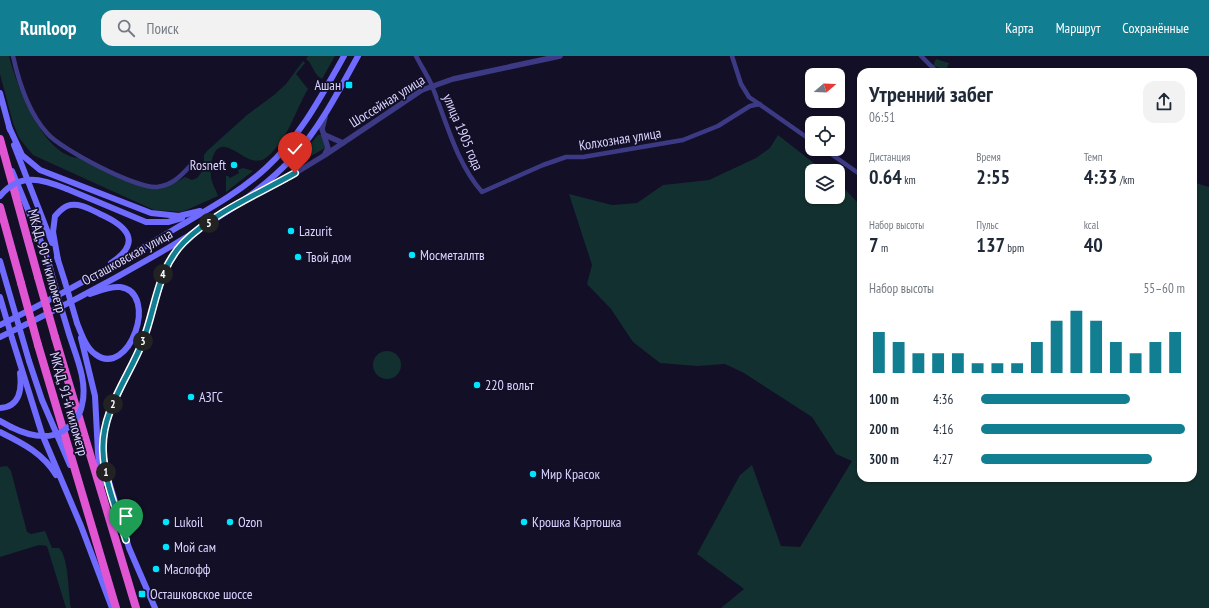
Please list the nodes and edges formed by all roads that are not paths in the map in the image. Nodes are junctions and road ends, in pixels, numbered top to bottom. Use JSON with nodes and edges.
{"nodes":[{"id":1,"x":13,"y":56,"type":"edge"},
{"id":2,"x":344,"y":56,"type":"edge"},
{"id":3,"x":358,"y":56,"type":"edge"},
{"id":4,"x":416,"y":56,"type":"edge"},
{"id":5,"x":560,"y":56,"type":"edge"},
{"id":6,"x":732,"y":56,"type":"edge"},
{"id":7,"x":921,"y":56,"type":"edge"},
{"id":8,"x":933,"y":68,"type":"edge"},
{"id":9,"x":432,"y":86,"type":"junction"},
{"id":10,"x":0,"y":93,"type":"edge"},
{"id":11,"x":749,"y":97,"type":"junction"},
{"id":12,"x":760,"y":104,"type":"junction"},
{"id":13,"x":750,"y":106,"type":"junction"},
{"id":14,"x":328,"y":109,"type":"junction"},
{"id":15,"x":9,"y":126,"type":"junction"},
{"id":16,"x":325,"y":135,"type":"junction"},
{"id":17,"x":805,"y":136,"type":"edge"},
{"id":18,"x":0,"y":139,"type":"edge"},
{"id":19,"x":343,"y":143,"type":"junction"},
{"id":20,"x":3,"y":149,"type":"junction"},
{"id":21,"x":325,"y":155,"type":"junction"},
{"id":22,"x":834,"y":156,"type":"edge"},
{"id":23,"x":190,"y":166,"type":"dead end"},
{"id":24,"x":857,"y":172,"type":"edge"},
{"id":25,"x":482,"y":192,"type":"joint"},
{"id":26,"x":0,"y":196,"type":"edge"},
{"id":27,"x":244,"y":200,"type":"junction"},
{"id":28,"x":218,"y":204,"type":"junction"},
{"id":29,"x":0,"y":207,"type":"edge"},
{"id":30,"x":194,"y":213,"type":"junction"},
{"id":31,"x":202,"y":227,"type":"junction"},
{"id":32,"x":58,"y":260,"type":"junction"},
{"id":33,"x":0,"y":261,"type":"edge"},
{"id":34,"x":76,"y":286,"type":"junction"},
{"id":35,"x":0,"y":297,"type":"edge"},
{"id":36,"x":77,"y":298,"type":"junction"},
{"id":37,"x":0,"y":325,"type":"edge"},
{"id":38,"x":80,"y":332,"type":"junction"},
{"id":39,"x":0,"y":337,"type":"edge"},
{"id":40,"x":19,"y":364,"type":"junction"},
{"id":41,"x":71,"y":390,"type":"joint"},
{"id":42,"x":0,"y":408,"type":"edge"},
{"id":43,"x":0,"y":421,"type":"edge"},
{"id":44,"x":97,"y":425,"type":"junction"},
{"id":45,"x":0,"y":432,"type":"edge"},
{"id":46,"x":103,"y":451,"type":"junction"},
{"id":47,"x":66,"y":492,"type":"junction"},
{"id":48,"x":83,"y":496,"type":"junction"},
{"id":49,"x":106,"y":507,"type":"junction"},
{"id":50,"x":112,"y":608,"type":"edge"},
{"id":51,"x":116,"y":608,"type":"edge"},
{"id":52,"x":136,"y":608,"type":"edge"},
{"id":53,"x":155,"y":608,"type":"edge"}],
"edges":[{"from":1,"to":23,"type":"street"},
{"from":2,"to":28,"type":"main road"},
{"from":3,"to":14,"type":"main road"},
{"from":4,"to":9,"type":"street","name":"улица 1905 года"},
{"from":5,"to":9,"type":"street","name":"Шоссейная улица"},
{"from":6,"to":11,"type":"street"},
{"from":7,"to":8,"type":"street"},
{"from":9,"to":19,"type":"street","name":"Шоссейная улица"},
{"from":9,"to":25,"type":"street","name":"улица 1905 года"},
{"from":10,"to":15,"type":"main road"},
{"from":11,"to":12,"type":"street"},
{"from":11,"to":13,"type":"street"},
{"from":12,"to":13,"type":"street","name":"Колхозная улица"},
{"from":12,"to":17,"type":"street"},
{"from":13,"to":25,"type":"street","name":"Колхозная улица"},
{"from":14,"to":16,"type":"street"},
{"from":14,"to":27,"type":"main road"},
{"from":15,"to":30,"type":"main road"},
{"from":15,"to":32,"type":"main road"},
{"from":16,"to":19,"type":"street"},
{"from":16,"to":21,"type":"street"},
{"from":18,"to":20,"type":"highway","name":"МКАД, 90-й километр"},
{"from":19,"to":21,"type":"street","name":"Шоссейная улица"},
{"from":20,"to":41,"type":"highway","name":"МКАД, 90-й километр","bridge":true},
{"from":20,"to":43,"type":"main road","bridge":true},
{"from":21,"to":27,"type":"street","name":"Шоссейная улица"},
{"from":22,"to":24,"type":"street"},
{"from":26,"to":30,"type":"main road","bridge":true},
{"from":27,"to":31,"type":"main road","name":"Осташковская улица"},
{"from":28,"to":30,"type":"main road"},
{"from":28,"to":34,"type":"main road","name":"Осташковская улица"},
{"from":29,"to":48,"type":"highway","name":"МКАД, 91-й километр","bridge":true},
{"from":31,"to":36,"type":"main road","name":"Осташковская улица"},
{"from":31,"to":46,"type":"main road"},
{"from":32,"to":34,"type":"main road"},
{"from":32,"to":38,"type":"main road","bridge":true},
{"from":33,"to":48,"type":"main road","bridge":true},
{"from":34,"to":37,"type":"main road","name":"Осташковская улица"},
{"from":35,"to":40,"type":"main road","bridge":true},
{"from":36,"to":38,"type":"main road"},
{"from":36,"to":39,"type":"main road","name":"Осташковская улица"},
{"from":38,"to":44,"type":"main road"},
{"from":40,"to":42,"type":"main road"},
{"from":40,"to":47,"type":"main road"},
{"from":41,"to":49,"type":"highway","name":"МКАД, 91-й километр"},
{"from":44,"to":46,"type":"main road"},
{"from":44,"to":49,"type":"main road"},
{"from":45,"to":47,"type":"main road"},
{"from":46,"to":53,"type":"main road"},
{"from":47,"to":50,"type":"main road"},
{"from":48,"to":51,"type":"highway","name":"МКАД, 91-й километр"},
{"from":49,"to":52,"type":"highway","name":"МКАД, 91-й километр"}]}
